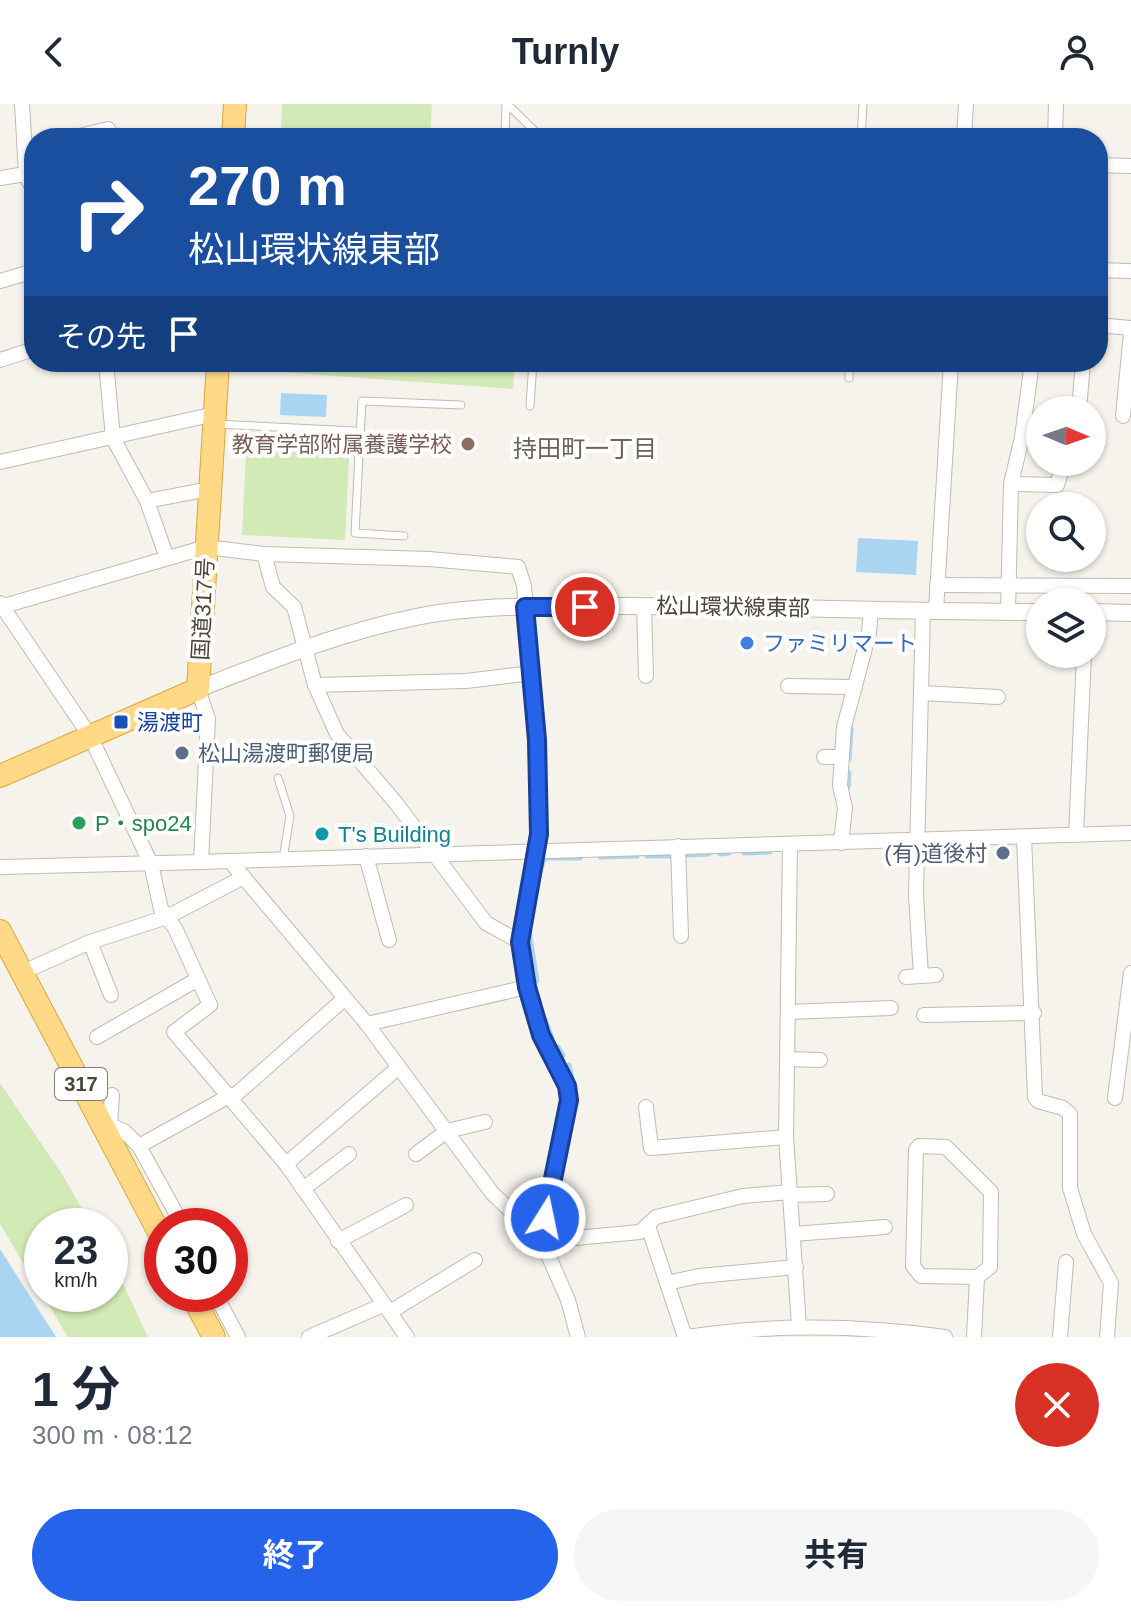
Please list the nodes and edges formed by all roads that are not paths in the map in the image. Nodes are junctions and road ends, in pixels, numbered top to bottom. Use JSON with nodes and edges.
{"nodes":[{"id":1,"x":22,"y":104,"type":"edge"},
{"id":2,"x":235,"y":104,"type":"edge"},
{"id":3,"x":506,"y":104,"type":"edge"},
{"id":4,"x":863,"y":104,"type":"edge"},
{"id":5,"x":966,"y":104,"type":"edge"},
{"id":6,"x":1056,"y":104,"type":"edge"},
{"id":7,"x":25,"y":128,"type":"edge"},
{"id":8,"x":234,"y":128,"type":"edge"},
{"id":9,"x":505,"y":128,"type":"edge"},
{"id":10,"x":531,"y":128,"type":"edge"},
{"id":11,"x":862,"y":128,"type":"edge"},
{"id":12,"x":965,"y":128,"type":"edge"},
{"id":13,"x":1055,"y":128,"type":"edge"},
{"id":14,"x":1108,"y":165,"type":"edge"},
{"id":15,"x":1131,"y":166,"type":"edge"},
{"id":16,"x":24,"y":174,"type":"edge"},
{"id":17,"x":0,"y":178,"type":"edge"},
{"id":18,"x":1108,"y":270,"type":"edge"},
{"id":19,"x":1129,"y":271,"type":"dead end"},
{"id":20,"x":24,"y":274,"type":"edge"},
{"id":21,"x":0,"y":281,"type":"edge"},
{"id":22,"x":1108,"y":327,"type":"edge"},
{"id":23,"x":1131,"y":330,"type":"edge"},
{"id":24,"x":24,"y":352,"type":"edge"},
{"id":25,"x":0,"y":360,"type":"edge"},
{"id":26,"x":107,"y":372,"type":"edge"},
{"id":27,"x":217,"y":372,"type":"edge"},
{"id":28,"x":532,"y":372,"type":"edge"},
{"id":29,"x":849,"y":372,"type":"edge"},
{"id":30,"x":950,"y":372,"type":"edge"},
{"id":31,"x":1031,"y":372,"type":"edge"},
{"id":32,"x":1082,"y":372,"type":"edge"},
{"id":33,"x":849,"y":378,"type":"dead end"},
{"id":34,"x":1080,"y":396,"type":"edge"},
{"id":35,"x":461,"y":405,"type":"dead end"},
{"id":36,"x":530,"y":406,"type":"dead end"},
{"id":37,"x":1123,"y":416,"type":"dead end"},
{"id":38,"x":214,"y":419,"type":"junction"},
{"id":39,"x":360,"y":435,"type":"junction"},
{"id":40,"x":113,"y":438,"type":"junction"},
{"id":41,"x":0,"y":462,"type":"edge"},
{"id":42,"x":1060,"y":476,"type":"edge"},
{"id":43,"x":1011,"y":484,"type":"junction"},
{"id":44,"x":209,"y":489,"type":"junction"},
{"id":45,"x":147,"y":501,"type":"junction"},
{"id":46,"x":404,"y":536,"type":"dead end"},
{"id":47,"x":206,"y":547,"type":"junction"},
{"id":48,"x":264,"y":554,"type":"junction"},
{"id":49,"x":167,"y":558,"type":"junction"},
{"id":50,"x":937,"y":585,"type":"junction"},
{"id":51,"x":1008,"y":585,"type":"junction"},
{"id":52,"x":1131,"y":586,"type":"edge"},
{"id":53,"x":1,"y":605,"type":"edge"},
{"id":54,"x":644,"y":606,"type":"junction"},
{"id":55,"x":525,"y":607,"type":"junction"},
{"id":56,"x":871,"y":609,"type":"junction"},
{"id":57,"x":930,"y":610,"type":"junction"},
{"id":58,"x":1008,"y":612,"type":"junction"},
{"id":59,"x":1026,"y":612,"type":"edge"},
{"id":60,"x":1106,"y":612,"type":"edge"},
{"id":61,"x":1131,"y":613,"type":"edge"},
{"id":62,"x":306,"y":647,"type":"junction"},
{"id":63,"x":1083,"y":668,"type":"edge"},
{"id":64,"x":532,"y":673,"type":"junction"},
{"id":65,"x":646,"y":676,"type":"dead end"},
{"id":66,"x":315,"y":685,"type":"junction"},
{"id":67,"x":788,"y":686,"type":"dead end"},
{"id":68,"x":855,"y":687,"type":"junction"},
{"id":69,"x":198,"y":689,"type":"junction"},
{"id":70,"x":921,"y":693,"type":"junction"},
{"id":71,"x":998,"y":697,"type":"dead end"},
{"id":72,"x":90,"y":736,"type":"junction"},
{"id":73,"x":824,"y":757,"type":"dead end"},
{"id":74,"x":842,"y":757,"type":"junction"},
{"id":75,"x":0,"y":776,"type":"edge"},
{"id":76,"x":278,"y":778,"type":"dead end"},
{"id":77,"x":1131,"y":833,"type":"edge"},
{"id":78,"x":1076,"y":835,"type":"junction"},
{"id":79,"x":1024,"y":837,"type":"junction"},
{"id":80,"x":917,"y":840,"type":"junction"},
{"id":81,"x":841,"y":843,"type":"junction"},
{"id":82,"x":790,"y":844,"type":"junction"},
{"id":83,"x":678,"y":846,"type":"junction"},
{"id":84,"x":537,"y":849,"type":"junction"},
{"id":85,"x":431,"y":854,"type":"junction"},
{"id":86,"x":366,"y":856,"type":"junction"},
{"id":87,"x":283,"y":859,"type":"junction"},
{"id":88,"x":230,"y":861,"type":"junction"},
{"id":89,"x":201,"y":862,"type":"junction"},
{"id":90,"x":151,"y":864,"type":"junction"},
{"id":91,"x":0,"y":867,"type":"edge"},
{"id":92,"x":242,"y":878,"type":"junction"},
{"id":93,"x":167,"y":917,"type":"junction"},
{"id":94,"x":0,"y":931,"type":"edge"},
{"id":95,"x":681,"y":936,"type":"dead end"},
{"id":96,"x":389,"y":940,"type":"dead end"},
{"id":97,"x":90,"y":942,"type":"junction"},
{"id":98,"x":520,"y":942,"type":"junction"},
{"id":99,"x":12,"y":964,"type":"edge"},
{"id":100,"x":1131,"y":973,"type":"edge"},
{"id":101,"x":921,"y":976,"type":"dead end"},
{"id":102,"x":198,"y":979,"type":"junction"},
{"id":103,"x":527,"y":987,"type":"junction"},
{"id":104,"x":111,"y":995,"type":"dead end"},
{"id":105,"x":344,"y":999,"type":"junction"},
{"id":106,"x":891,"y":1008,"type":"dead end"},
{"id":107,"x":788,"y":1012,"type":"junction"},
{"id":108,"x":1034,"y":1013,"type":"junction"},
{"id":109,"x":924,"y":1015,"type":"dead end"},
{"id":110,"x":367,"y":1024,"type":"junction"},
{"id":111,"x":97,"y":1037,"type":"dead end"},
{"id":112,"x":1126,"y":1042,"type":"edge"},
{"id":113,"x":787,"y":1059,"type":"junction"},
{"id":114,"x":820,"y":1060,"type":"dead end"},
{"id":115,"x":399,"y":1067,"type":"junction"},
{"id":116,"x":112,"y":1095,"type":"dead end"},
{"id":117,"x":232,"y":1096,"type":"junction"},
{"id":118,"x":1115,"y":1098,"type":"dead end"},
{"id":119,"x":646,"y":1107,"type":"dead end"},
{"id":120,"x":485,"y":1122,"type":"dead end"},
{"id":121,"x":108,"y":1127,"type":"junction"},
{"id":122,"x":447,"y":1131,"type":"junction"},
{"id":123,"x":786,"y":1137,"type":"junction"},
{"id":124,"x":139,"y":1146,"type":"junction"},
{"id":125,"x":349,"y":1154,"type":"dead end"},
{"id":126,"x":416,"y":1154,"type":"dead end"},
{"id":127,"x":286,"y":1164,"type":"junction"},
{"id":128,"x":303,"y":1189,"type":"junction"},
{"id":129,"x":790,"y":1194,"type":"junction"},
{"id":130,"x":827,"y":1194,"type":"dead end"},
{"id":131,"x":406,"y":1205,"type":"dead end"},
{"id":132,"x":147,"y":1208,"type":"edge"},
{"id":133,"x":175,"y":1208,"type":"edge"},
{"id":134,"x":648,"y":1226,"type":"junction"},
{"id":135,"x":885,"y":1227,"type":"dead end"},
{"id":136,"x":793,"y":1234,"type":"junction"},
{"id":137,"x":338,"y":1241,"type":"junction"},
{"id":138,"x":542,"y":1241,"type":"junction"},
{"id":139,"x":475,"y":1260,"type":"dead end"},
{"id":140,"x":1066,"y":1262,"type":"dead end"},
{"id":141,"x":796,"y":1267,"type":"junction"},
{"id":142,"x":977,"y":1277,"type":"junction"},
{"id":143,"x":667,"y":1283,"type":"junction"},
{"id":144,"x":387,"y":1309,"type":"junction"},
{"id":145,"x":201,"y":1312,"type":"edge"},
{"id":146,"x":225,"y":1312,"type":"edge"},
{"id":147,"x":799,"y":1326,"type":"junction"},
{"id":148,"x":815,"y":1333,"type":"edge"},
{"id":149,"x":907,"y":1334,"type":"edge"},
{"id":150,"x":214,"y":1337,"type":"edge"},
{"id":151,"x":238,"y":1337,"type":"edge"},
{"id":152,"x":309,"y":1337,"type":"edge"},
{"id":153,"x":407,"y":1337,"type":"edge"},
{"id":154,"x":578,"y":1337,"type":"edge"},
{"id":155,"x":686,"y":1337,"type":"edge"},
{"id":156,"x":945,"y":1337,"type":"edge"},
{"id":157,"x":974,"y":1337,"type":"edge"},
{"id":158,"x":1060,"y":1337,"type":"edge"},
{"id":159,"x":1107,"y":1337,"type":"edge"}],
"edges":[{"from":1,"to":7,"type":"street"},
{"from":2,"to":8,"type":"highway"},
{"from":3,"to":9,"type":"lane"},
{"from":3,"to":10,"type":"lane"},
{"from":4,"to":11,"type":"lane"},
{"from":5,"to":12,"type":"street"},
{"from":6,"to":13,"type":"street"},
{"from":14,"to":15,"type":"street"},
{"from":16,"to":17,"type":"street"},
{"from":18,"to":19,"type":"street"},
{"from":20,"to":21,"type":"street"},
{"from":22,"to":23,"type":"street"},
{"from":23,"to":37,"type":"street"},
{"from":24,"to":25,"type":"street"},
{"from":26,"to":40,"type":"street"},
{"from":27,"to":38,"type":"highway","name":"国道317号"},
{"from":28,"to":36,"type":"lane"},
{"from":29,"to":33,"type":"lane"},
{"from":30,"to":50,"type":"street"},
{"from":31,"to":43,"type":"street"},
{"from":32,"to":34,"type":"street"},
{"from":35,"to":39,"type":"lane"},
{"from":38,"to":39,"type":"lane"},
{"from":38,"to":40,"type":"street"},
{"from":38,"to":44,"type":"highway","name":"国道317号"},
{"from":39,"to":46,"type":"lane"},
{"from":40,"to":41,"type":"street"},
{"from":40,"to":45,"type":"street"},
{"from":42,"to":43,"type":"street"},
{"from":43,"to":51,"type":"street"},
{"from":44,"to":45,"type":"street"},
{"from":44,"to":47,"type":"highway","name":"国道317号"},
{"from":45,"to":49,"type":"street"},
{"from":47,"to":48,"type":"street"},
{"from":47,"to":49,"type":"street"},
{"from":47,"to":69,"type":"highway","name":"国道317号"},
{"from":48,"to":55,"type":"street"},
{"from":48,"to":62,"type":"street"},
{"from":49,"to":53,"type":"street"},
{"from":50,"to":51,"type":"street"},
{"from":50,"to":57,"type":"street"},
{"from":51,"to":52,"type":"street"},
{"from":51,"to":58,"type":"street"},
{"from":53,"to":72,"type":"street"},
{"from":54,"to":55,"type":"street","name":"松山環状線東部"},
{"from":54,"to":56,"type":"street","name":"松山環状線東部"},
{"from":54,"to":65,"type":"street"},
{"from":55,"to":62,"type":"street","name":"松山環状線東部"},
{"from":55,"to":64,"type":"street"},
{"from":56,"to":57,"type":"street","name":"松山環状線東部"},
{"from":56,"to":68,"type":"street"},
{"from":57,"to":58,"type":"street","name":"松山環状線東部"},
{"from":57,"to":70,"type":"street"},
{"from":58,"to":59,"type":"street","name":"松山環状線東部"},
{"from":60,"to":61,"type":"street"},
{"from":62,"to":66,"type":"street"},
{"from":62,"to":69,"type":"street","name":"松山環状線東部"},
{"from":63,"to":78,"type":"street"},
{"from":64,"to":66,"type":"street"},
{"from":64,"to":84,"type":"street"},
{"from":66,"to":85,"type":"street"},
{"from":67,"to":68,"type":"street"},
{"from":68,"to":74,"type":"street"},
{"from":69,"to":72,"type":"highway","name":"国道317号"},
{"from":69,"to":89,"type":"street"},
{"from":70,"to":71,"type":"street"},
{"from":70,"to":80,"type":"street"},
{"from":72,"to":75,"type":"highway","name":"国道317号"},
{"from":72,"to":90,"type":"street"},
{"from":73,"to":74,"type":"street"},
{"from":74,"to":81,"type":"street"},
{"from":76,"to":87,"type":"lane"},
{"from":77,"to":78,"type":"street"},
{"from":78,"to":79,"type":"street"},
{"from":79,"to":80,"type":"street"},
{"from":79,"to":108,"type":"street"},
{"from":80,"to":81,"type":"street"},
{"from":80,"to":101,"type":"street"},
{"from":81,"to":82,"type":"street"},
{"from":82,"to":83,"type":"street"},
{"from":82,"to":107,"type":"street"},
{"from":83,"to":84,"type":"street"},
{"from":83,"to":95,"type":"street"},
{"from":84,"to":85,"type":"street"},
{"from":84,"to":98,"type":"street"},
{"from":85,"to":86,"type":"street"},
{"from":85,"to":98,"type":"street"},
{"from":86,"to":87,"type":"street"},
{"from":86,"to":96,"type":"street"},
{"from":87,"to":88,"type":"street"},
{"from":88,"to":89,"type":"street"},
{"from":88,"to":92,"type":"street"},
{"from":89,"to":90,"type":"street"},
{"from":90,"to":91,"type":"street"},
{"from":90,"to":93,"type":"street"},
{"from":92,"to":93,"type":"street"},
{"from":92,"to":105,"type":"street"},
{"from":93,"to":97,"type":"street"},
{"from":93,"to":102,"type":"street"},
{"from":94,"to":99,"type":"highway","number":"317"},
{"from":97,"to":99,"type":"street"},
{"from":97,"to":104,"type":"street"},
{"from":98,"to":103,"type":"street"},
{"from":99,"to":121,"type":"highway","number":"317"},
{"from":100,"to":112,"type":"street"},
{"from":102,"to":111,"type":"street"},
{"from":102,"to":117,"type":"street"},
{"from":103,"to":110,"type":"street"},
{"from":103,"to":138,"type":"street"},
{"from":105,"to":110,"type":"street"},
{"from":105,"to":117,"type":"street"},
{"from":106,"to":107,"type":"street"},
{"from":107,"to":113,"type":"street"},
{"from":108,"to":109,"type":"street"},
{"from":108,"to":159,"type":"street"},
{"from":110,"to":115,"type":"street"},
{"from":112,"to":118,"type":"street"},
{"from":113,"to":114,"type":"street"},
{"from":113,"to":123,"type":"street"},
{"from":115,"to":122,"type":"street"},
{"from":115,"to":127,"type":"street"},
{"from":116,"to":121,"type":"street"},
{"from":117,"to":124,"type":"street"},
{"from":117,"to":127,"type":"street"},
{"from":119,"to":123,"type":"street"},
{"from":120,"to":122,"type":"street"},
{"from":121,"to":124,"type":"street"},
{"from":121,"to":132,"type":"highway","number":"317"},
{"from":122,"to":126,"type":"street"},
{"from":122,"to":138,"type":"street"},
{"from":123,"to":129,"type":"street"},
{"from":124,"to":133,"type":"street"},
{"from":125,"to":128,"type":"street"},
{"from":127,"to":128,"type":"street"},
{"from":128,"to":137,"type":"street"},
{"from":129,"to":130,"type":"street"},
{"from":129,"to":134,"type":"street"},
{"from":129,"to":136,"type":"street"},
{"from":131,"to":137,"type":"street"},
{"from":134,"to":138,"type":"street"},
{"from":134,"to":143,"type":"street"},
{"from":135,"to":136,"type":"street"},
{"from":136,"to":141,"type":"street"},
{"from":137,"to":144,"type":"street"},
{"from":138,"to":154,"type":"street"},
{"from":139,"to":144,"type":"street"},
{"from":140,"to":158,"type":"street"},
{"from":141,"to":143,"type":"street"},
{"from":141,"to":147,"type":"street"},
{"from":142,"to":142,"type":"street"},
{"from":142,"to":157,"type":"street"},
{"from":143,"to":155,"type":"street"},
{"from":144,"to":152,"type":"street"},
{"from":144,"to":153,"type":"street"},
{"from":145,"to":150,"type":"highway"},
{"from":146,"to":151,"type":"street"},
{"from":147,"to":148,"type":"street"},
{"from":147,"to":155,"type":"street"},
{"from":148,"to":149,"type":"street"},
{"from":149,"to":156,"type":"street"}]}
